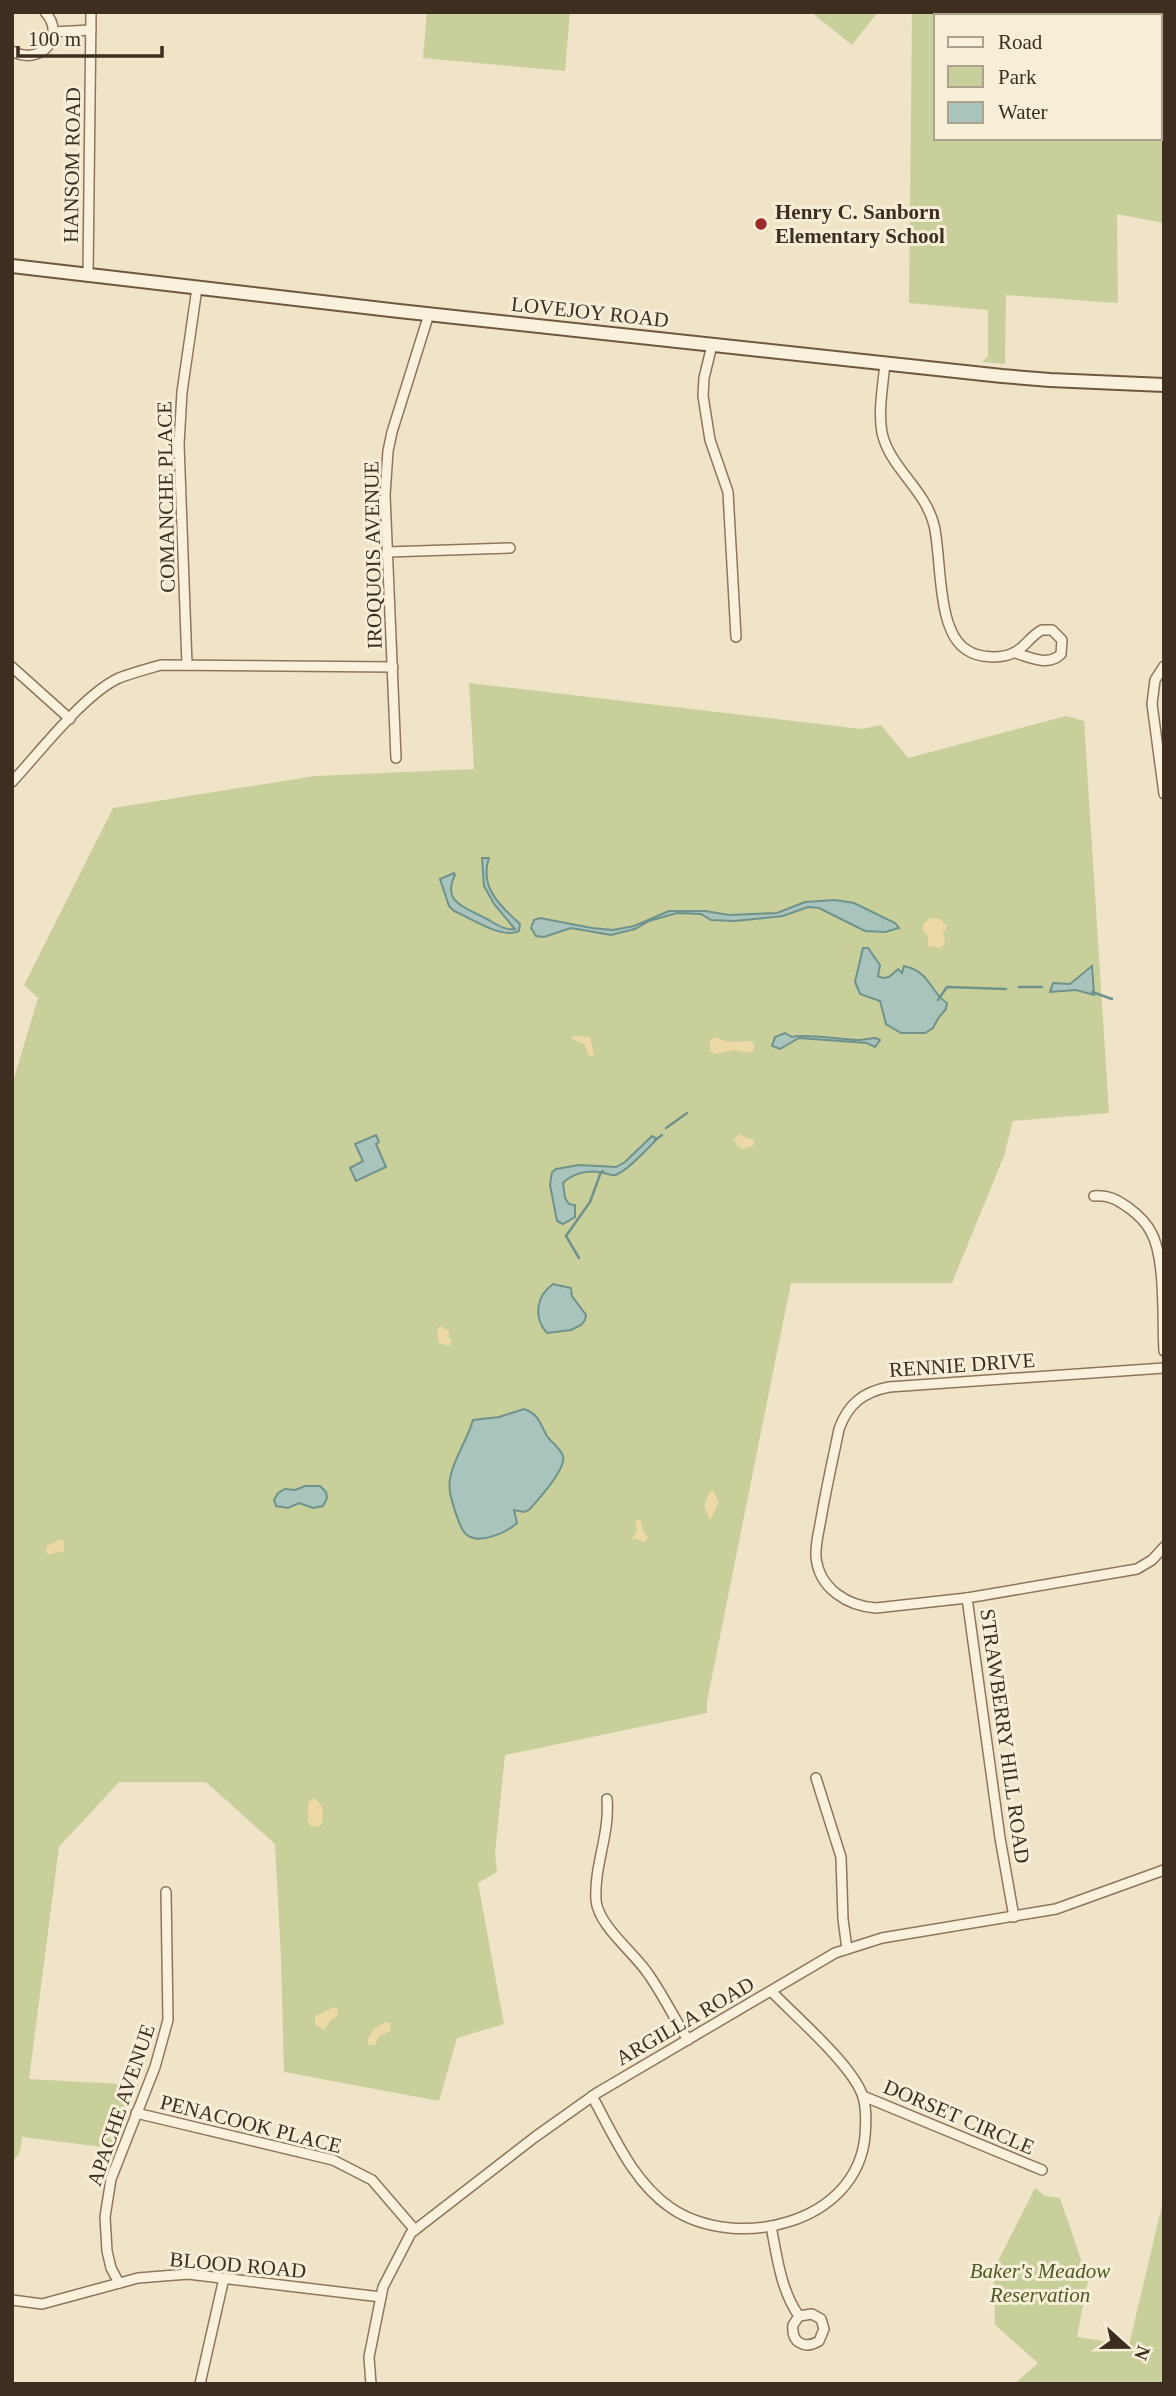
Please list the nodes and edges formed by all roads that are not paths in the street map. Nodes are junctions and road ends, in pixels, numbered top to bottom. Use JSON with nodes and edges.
{"nodes":[{"id":1,"x":45,"y":12,"type":"edge"},
{"id":2,"x":91,"y":12,"type":"edge"},
{"id":3,"x":91,"y":30,"type":"junction"},
{"id":4,"x":53,"y":32,"type":"junction"},
{"id":5,"x":12,"y":51,"type":"edge"},
{"id":6,"x":12,"y":266,"type":"edge"},
{"id":7,"x":88,"y":276,"type":"junction"},
{"id":8,"x":197,"y":288,"type":"junction"},
{"id":9,"x":429,"y":314,"type":"junction"},
{"id":10,"x":712,"y":345,"type":"junction"},
{"id":11,"x":885,"y":363,"type":"junction"},
{"id":12,"x":1164,"y":385,"type":"edge"},
{"id":13,"x":510,"y":548,"type":"dead end"},
{"id":14,"x":387,"y":552,"type":"junction"},
{"id":15,"x":736,"y":637,"type":"dead end"},
{"id":16,"x":1015,"y":653,"type":"junction"},
{"id":17,"x":187,"y":665,"type":"junction"},
{"id":18,"x":1164,"y":666,"type":"edge"},
{"id":19,"x":12,"y":667,"type":"edge"},
{"id":20,"x":393,"y":667,"type":"junction"},
{"id":21,"x":70,"y":719,"type":"junction"},
{"id":22,"x":396,"y":758,"type":"dead end"},
{"id":23,"x":12,"y":782,"type":"edge"},
{"id":24,"x":1164,"y":794,"type":"edge"},
{"id":25,"x":1094,"y":1196,"type":"dead end"},
{"id":26,"x":1164,"y":1351,"type":"edge"},
{"id":27,"x":1164,"y":1368,"type":"edge"},
{"id":28,"x":1164,"y":1547,"type":"edge"},
{"id":29,"x":967,"y":1598,"type":"junction"},
{"id":30,"x":816,"y":1778,"type":"dead end"},
{"id":31,"x":607,"y":1798,"type":"dead end"},
{"id":32,"x":1164,"y":1870,"type":"edge"},
{"id":33,"x":166,"y":1892,"type":"dead end"},
{"id":34,"x":1014,"y":1917,"type":"junction"},
{"id":35,"x":847,"y":1949,"type":"junction"},
{"id":36,"x":771,"y":1991,"type":"junction"},
{"id":37,"x":688,"y":2040,"type":"junction"},
{"id":38,"x":593,"y":2096,"type":"junction"},
{"id":39,"x":863,"y":2096,"type":"junction"},
{"id":40,"x":136,"y":2113,"type":"junction"},
{"id":41,"x":1042,"y":2170,"type":"dead end"},
{"id":42,"x":771,"y":2226,"type":"junction"},
{"id":43,"x":415,"y":2230,"type":"junction"},
{"id":44,"x":224,"y":2278,"type":"junction"},
{"id":45,"x":119,"y":2283,"type":"junction"},
{"id":46,"x":381,"y":2297,"type":"junction"},
{"id":47,"x":12,"y":2300,"type":"edge"},
{"id":48,"x":799,"y":2316,"type":"dead end"},
{"id":49,"x":200,"y":2384,"type":"edge"},
{"id":50,"x":371,"y":2384,"type":"edge"}],
"edges":[{"from":1,"to":4,"type":"street"},
{"from":2,"to":3,"type":"street","name":"HANSOM ROAD"},
{"from":3,"to":4,"type":"street"},
{"from":3,"to":7,"type":"street","name":"HANSOM ROAD"},
{"from":4,"to":5,"type":"street"},
{"from":6,"to":7,"type":"main road","name":"LOVEJOY ROAD"},
{"from":7,"to":8,"type":"main road","name":"LOVEJOY ROAD"},
{"from":8,"to":9,"type":"main road","name":"LOVEJOY ROAD"},
{"from":8,"to":17,"type":"street","name":"COMANCHE PLACE"},
{"from":9,"to":10,"type":"main road","name":"LOVEJOY ROAD"},
{"from":9,"to":14,"type":"street","name":"IROQUOIS AVENUE"},
{"from":10,"to":11,"type":"main road","name":"LOVEJOY ROAD"},
{"from":10,"to":15,"type":"street"},
{"from":11,"to":12,"type":"main road","name":"LOVEJOY ROAD"},
{"from":11,"to":16,"type":"street"},
{"from":13,"to":14,"type":"street"},
{"from":14,"to":20,"type":"street","name":"IROQUOIS AVENUE"},
{"from":16,"to":16,"type":"street"},
{"from":17,"to":20,"type":"street"},
{"from":17,"to":21,"type":"street"},
{"from":18,"to":24,"type":"street"},
{"from":19,"to":21,"type":"street"},
{"from":20,"to":22,"type":"street","name":"IROQUOIS AVENUE"},
{"from":21,"to":23,"type":"street"},
{"from":25,"to":26,"type":"street"},
{"from":27,"to":29,"type":"street","name":"RENNIE DRIVE"},
{"from":28,"to":29,"type":"street","name":"STRAWBERRY HILL ROAD"},
{"from":29,"to":34,"type":"street","name":"STRAWBERRY HILL ROAD"},
{"from":30,"to":35,"type":"street"},
{"from":31,"to":37,"type":"street"},
{"from":32,"to":34,"type":"street","name":"ARGILLA ROAD"},
{"from":33,"to":40,"type":"street","name":"APACHE AVENUE"},
{"from":34,"to":35,"type":"street","name":"ARGILLA ROAD"},
{"from":35,"to":36,"type":"street","name":"ARGILLA ROAD"},
{"from":36,"to":37,"type":"street","name":"ARGILLA ROAD"},
{"from":36,"to":39,"type":"street"},
{"from":37,"to":38,"type":"street","name":"ARGILLA ROAD"},
{"from":38,"to":42,"type":"street"},
{"from":38,"to":43,"type":"street","name":"ARGILLA ROAD"},
{"from":39,"to":41,"type":"street","name":"DORSET CIRCLE"},
{"from":39,"to":42,"type":"street"},
{"from":40,"to":43,"type":"street","name":"PENACOOK PLACE"},
{"from":40,"to":45,"type":"street","name":"APACHE AVENUE"},
{"from":42,"to":48,"type":"street"},
{"from":43,"to":46,"type":"street","name":"ARGILLA ROAD"},
{"from":44,"to":45,"type":"street","name":"BLOOD ROAD"},
{"from":44,"to":46,"type":"street","name":"BLOOD ROAD"},
{"from":44,"to":49,"type":"street"},
{"from":45,"to":47,"type":"street","name":"BLOOD ROAD"},
{"from":46,"to":50,"type":"street","name":"ARGILLA ROAD"}]}
